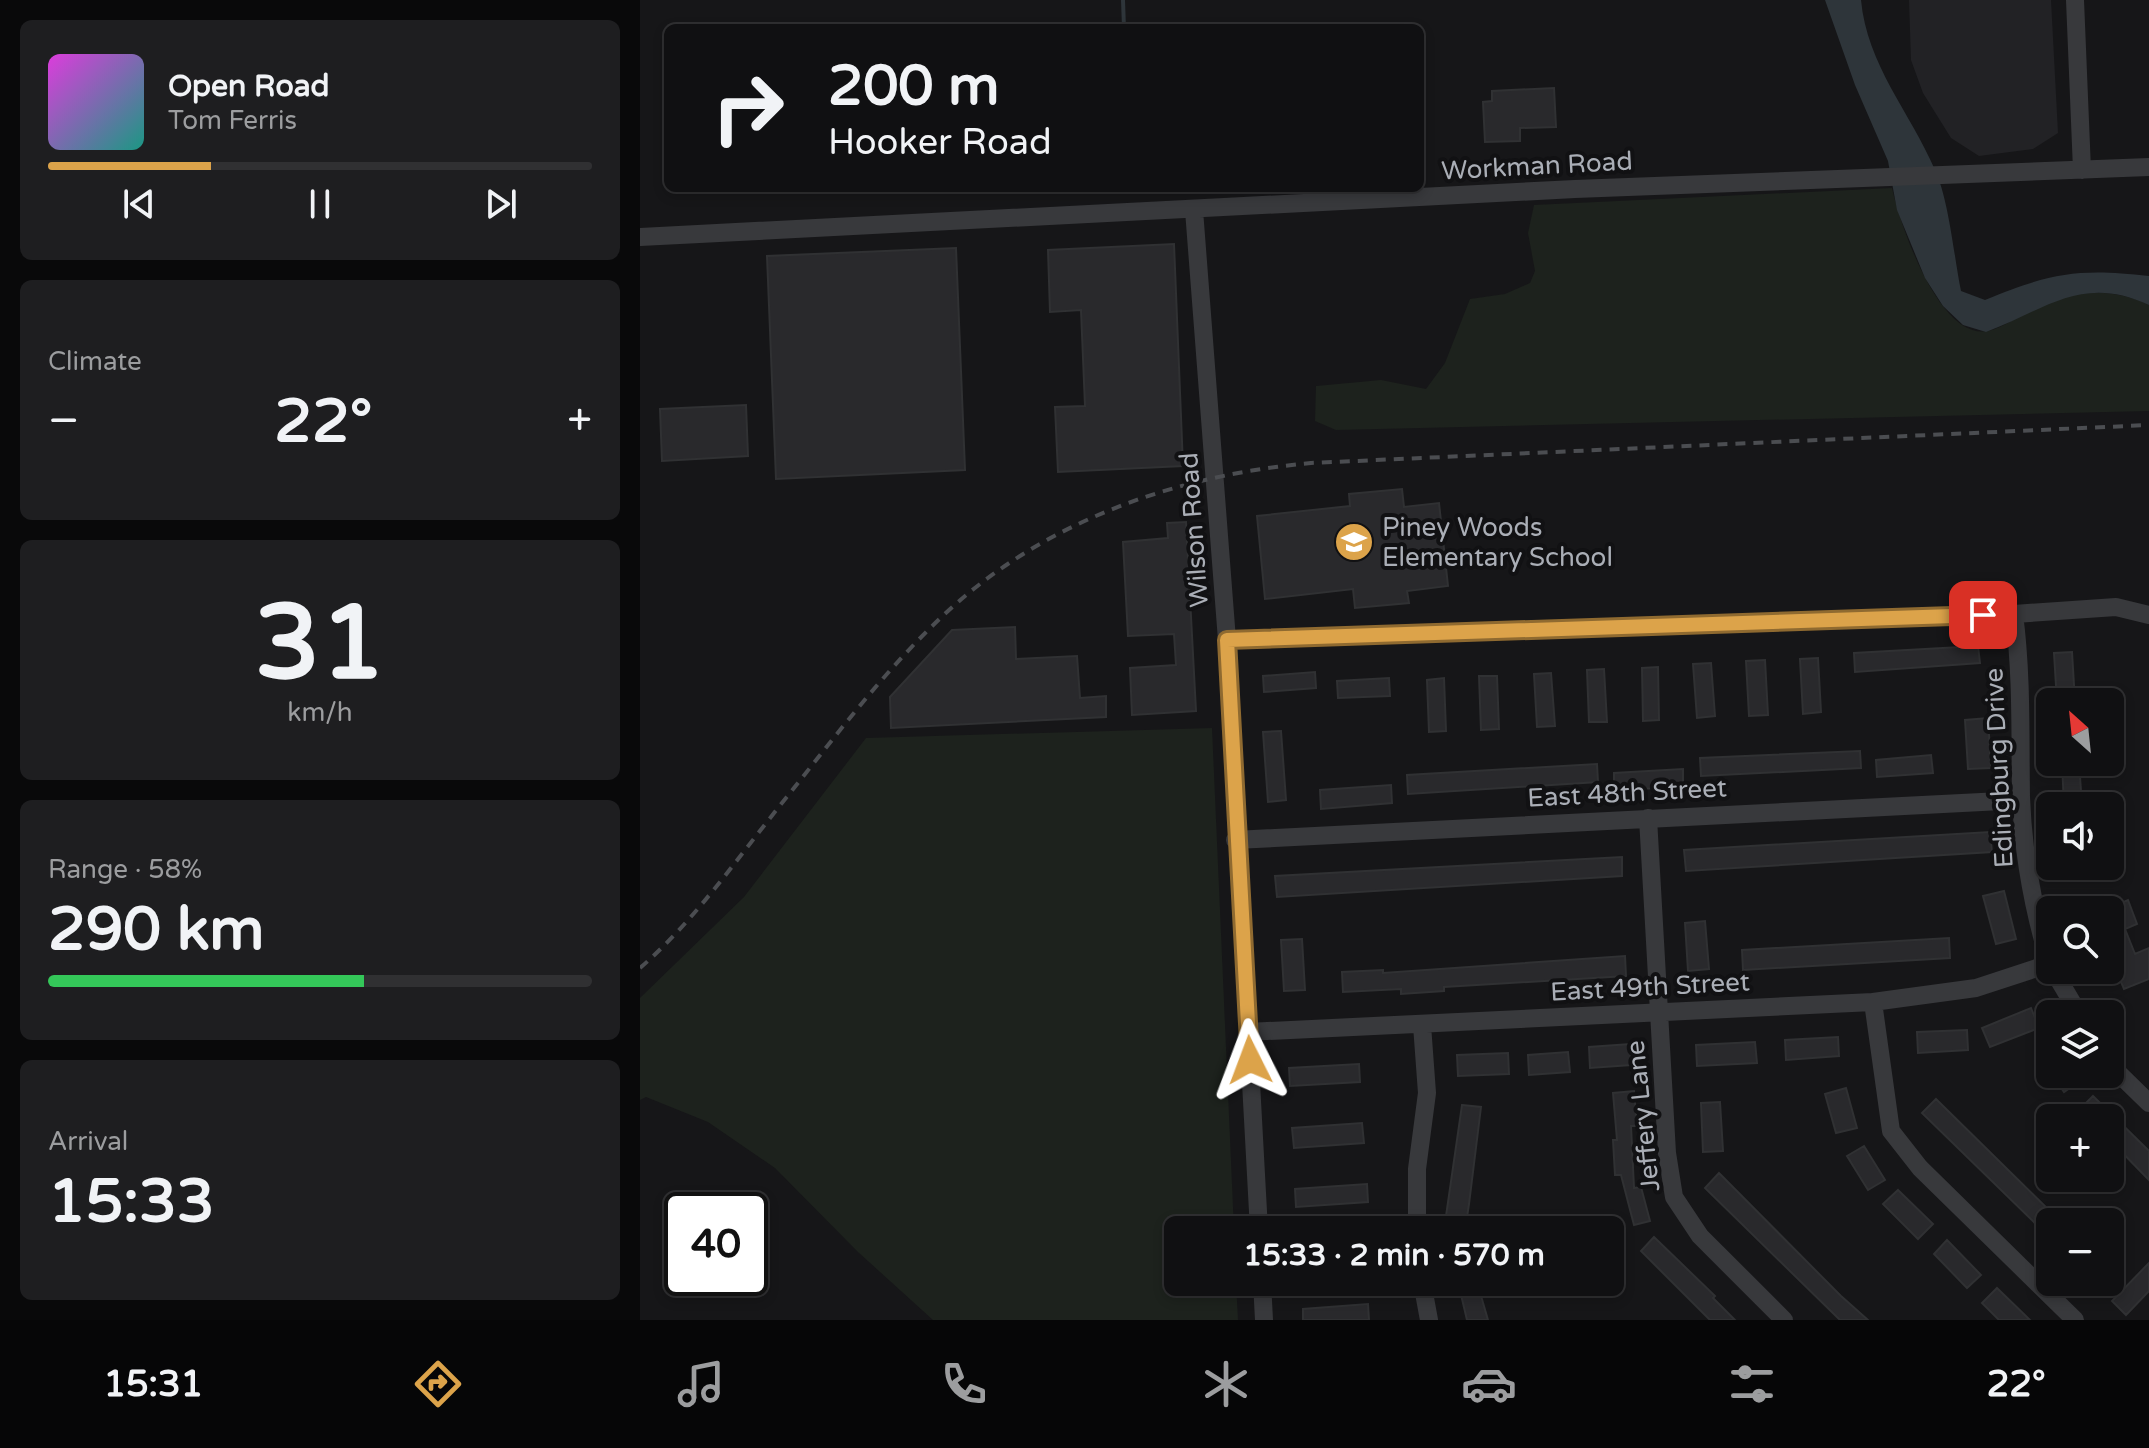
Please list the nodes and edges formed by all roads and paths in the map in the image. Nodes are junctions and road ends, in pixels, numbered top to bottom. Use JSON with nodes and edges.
{"nodes":[{"id":1,"x":2075,"y":0,"type":"edge"},
{"id":2,"x":2149,"y":167,"type":"edge"},
{"id":3,"x":2082,"y":170,"type":"junction"},
{"id":4,"x":1194,"y":210,"type":"junction"},
{"id":5,"x":640,"y":237,"type":"edge"},
{"id":6,"x":2014,"y":614,"type":"junction"},
{"id":7,"x":2149,"y":615,"type":"edge"},
{"id":8,"x":1227,"y":640,"type":"junction"},
{"id":9,"x":2021,"y":800,"type":"junction"},
{"id":10,"x":1648,"y":818,"type":"junction"},
{"id":11,"x":1235,"y":840,"type":"junction"},
{"id":12,"x":2036,"y":902,"type":"edge"},
{"id":13,"x":2036,"y":970,"type":"edge"},
{"id":14,"x":1873,"y":1002,"type":"junction"},
{"id":15,"x":1659,"y":1013,"type":"junction"},
{"id":16,"x":1422,"y":1025,"type":"junction"},
{"id":17,"x":1248,"y":1032,"type":"junction"},
{"id":18,"x":2124,"y":1079,"type":"edge"},
{"id":19,"x":2149,"y":1103,"type":"edge"},
{"id":20,"x":1258,"y":1216,"type":"edge"},
{"id":21,"x":1417,"y":1216,"type":"edge"},
{"id":22,"x":1263,"y":1296,"type":"edge"},
{"id":23,"x":1425,"y":1296,"type":"edge"},
{"id":24,"x":1264,"y":1320,"type":"edge"},
{"id":25,"x":1429,"y":1320,"type":"edge"},
{"id":26,"x":1784,"y":1320,"type":"edge"},
{"id":27,"x":2075,"y":1320,"type":"edge"}],
"edges":[{"from":1,"to":3,"type":"street"},
{"from":2,"to":3,"type":"street","name":"Workman Road"},
{"from":3,"to":4,"type":"street","name":"Workman Road"},
{"from":4,"to":5,"type":"street","name":"Workman Road"},
{"from":4,"to":8,"type":"street","name":"Wilson Road"},
{"from":6,"to":7,"type":"street"},
{"from":6,"to":8,"type":"street"},
{"from":6,"to":9,"type":"street","name":"Edingburg Drive"},
{"from":8,"to":11,"type":"street","name":"Wilson Road"},
{"from":9,"to":10,"type":"street","name":"East 48th Street"},
{"from":9,"to":12,"type":"street","name":"Edingburg Drive"},
{"from":10,"to":11,"type":"street","name":"East 48th Street"},
{"from":10,"to":15,"type":"street","name":"Jeffery Lane"},
{"from":11,"to":17,"type":"street","name":"Wilson Road"},
{"from":13,"to":14,"type":"street","name":"East 49th Street"},
{"from":14,"to":15,"type":"street","name":"East 49th Street"},
{"from":14,"to":27,"type":"street"},
{"from":15,"to":16,"type":"street","name":"East 49th Street"},
{"from":15,"to":26,"type":"street","name":"Jeffery Lane"},
{"from":16,"to":17,"type":"street","name":"East 49th Street"},
{"from":16,"to":21,"type":"street"},
{"from":17,"to":20,"type":"street","name":"Wilson Road"},
{"from":18,"to":19,"type":"street"},
{"from":22,"to":24,"type":"street"},
{"from":23,"to":25,"type":"street"}]}
